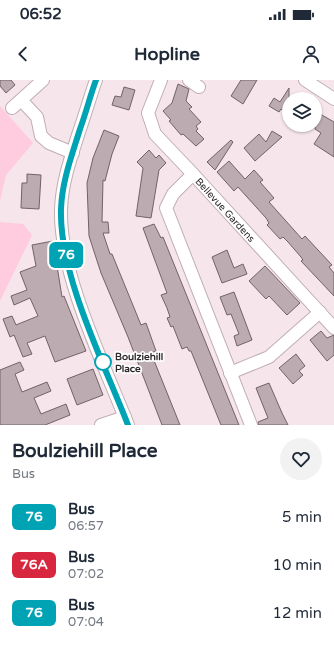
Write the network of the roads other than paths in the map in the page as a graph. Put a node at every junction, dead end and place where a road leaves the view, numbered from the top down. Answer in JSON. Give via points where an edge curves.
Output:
{"nodes":[{"id":1,"x":43,"y":80,"type":"edge"},
{"id":2,"x":161,"y":80,"type":"edge"},
{"id":3,"x":189,"y":80,"type":"edge"},
{"id":4,"x":305,"y":80,"type":"edge"},
{"id":5,"x":95,"y":81,"type":"edge"},
{"id":6,"x":199,"y":87,"type":"dead end"},
{"id":7,"x":334,"y":98,"type":"edge"},
{"id":8,"x":73,"y":153,"type":"junction"},
{"id":9,"x":193,"y":174,"type":"junction"},
{"id":10,"x":320,"y":312,"type":"junction"},
{"id":11,"x":334,"y":328,"type":"edge"},
{"id":12,"x":230,"y":373,"type":"junction"},
{"id":13,"x":127,"y":421,"type":"edge"},
{"id":14,"x":101,"y":425,"type":"edge"},
{"id":15,"x":250,"y":425,"type":"edge"}],
"edges":[{"from":1,"to":8,"type":"street","via":[[17,104],[37,117],[41,136],[49,143]]},
{"from":2,"to":9,"type":"street","name":"Bellevue Gardens","via":[[148,113],[155,134]]},
{"from":3,"to":6,"type":"street"},
{"from":4,"to":7,"type":"street"},
{"from":5,"to":8,"type":"street"},
{"from":8,"to":13,"type":"street","via":[[64,183],[61,209],[65,251],[80,304]]},
{"from":9,"to":10,"type":"street","name":"Bellevue Gardens"},
{"from":9,"to":12,"type":"street","via":[[172,194],[166,208]]},
{"from":10,"to":11,"type":"street","name":"Bellevue Gardens"},
{"from":10,"to":12,"type":"street","via":[[269,358]]},
{"from":12,"to":15,"type":"street"},
{"from":13,"to":14,"type":"street"}]}
